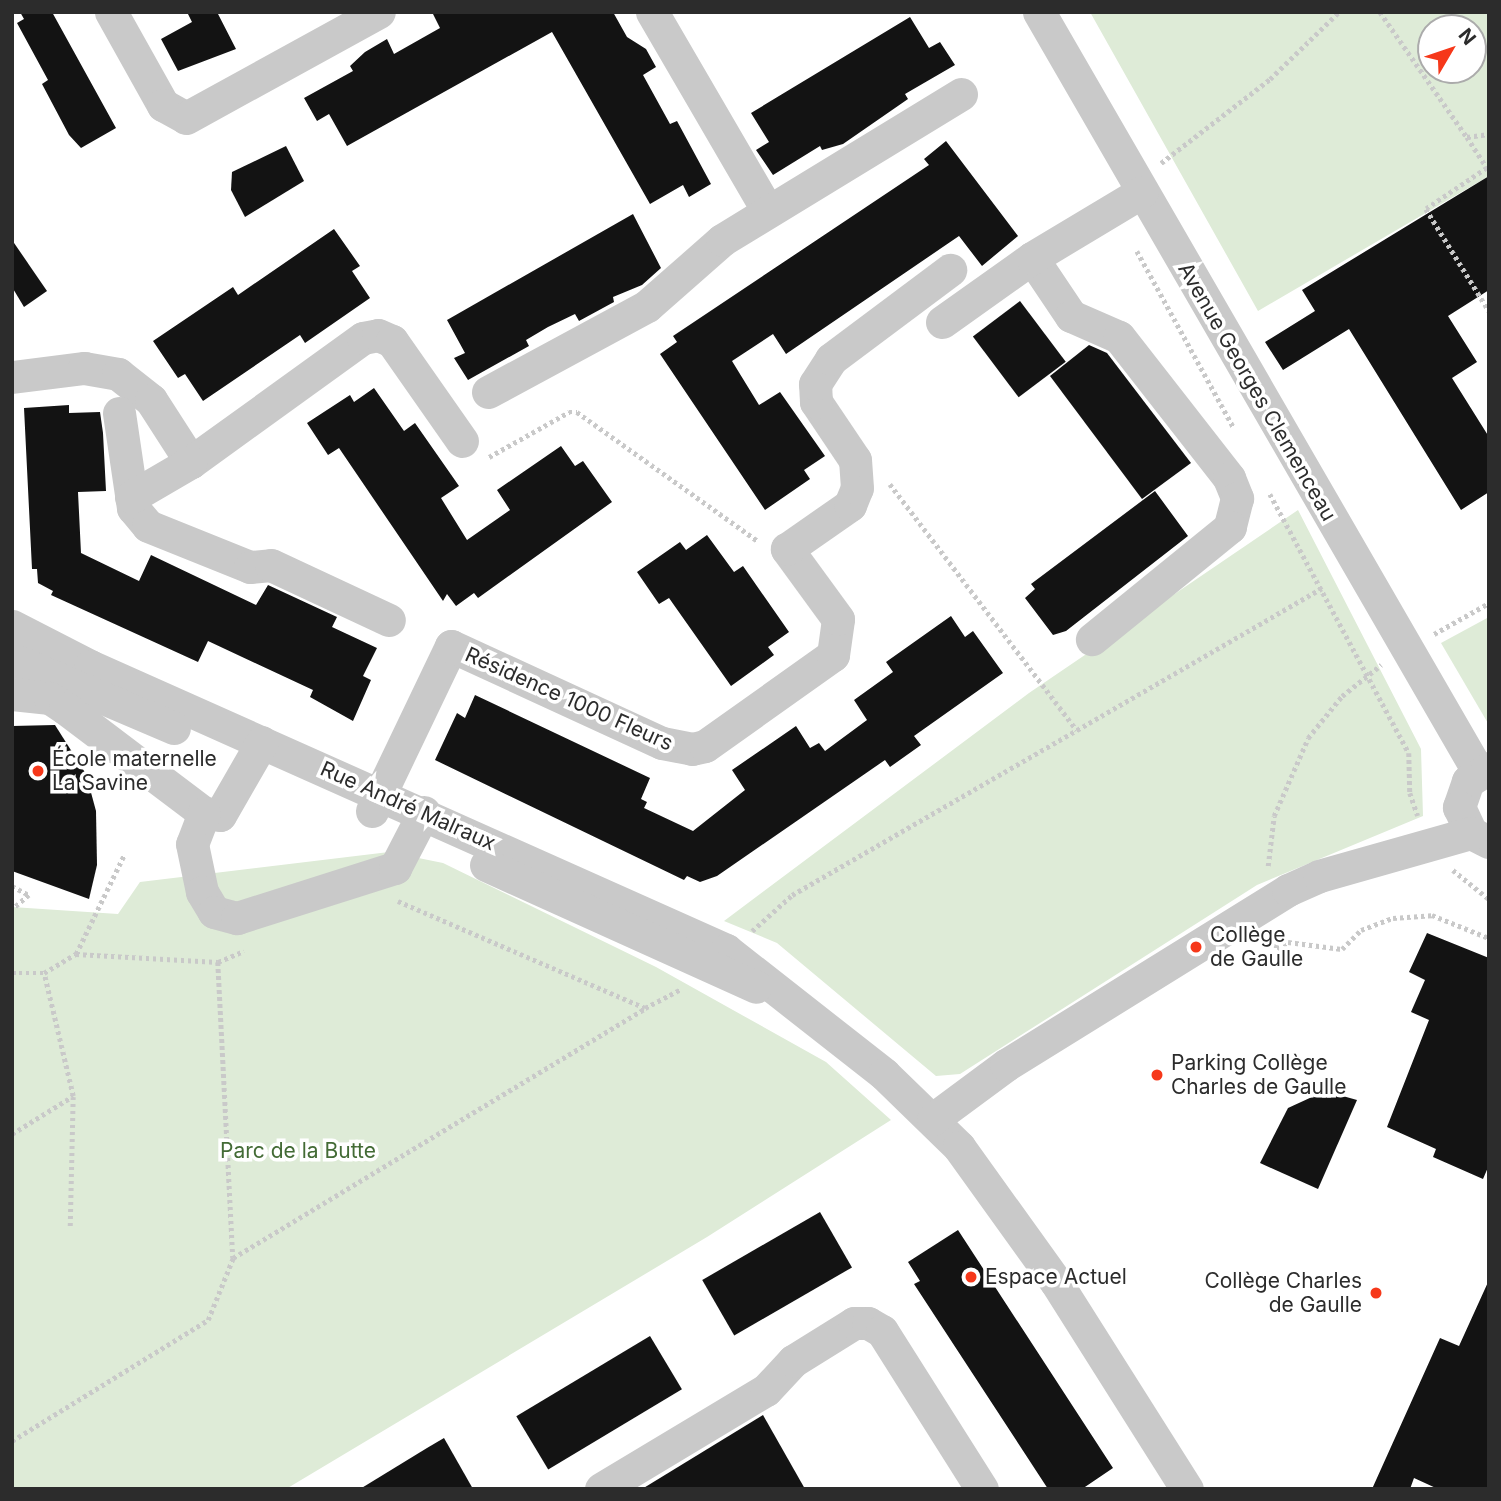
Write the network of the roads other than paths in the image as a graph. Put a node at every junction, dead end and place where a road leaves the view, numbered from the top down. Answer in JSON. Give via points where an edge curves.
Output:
{"nodes":[{"id":1,"x":111,"y":12,"type":"edge"},
{"id":2,"x":379,"y":12,"type":"edge"},
{"id":3,"x":652,"y":12,"type":"edge"},
{"id":4,"x":1038,"y":12,"type":"edge"},
{"id":5,"x":961,"y":94,"type":"dead end"},
{"id":6,"x":1139,"y":187,"type":"junction"},
{"id":7,"x":768,"y":211,"type":"junction"},
{"id":8,"x":1032,"y":258,"type":"junction"},
{"id":9,"x":950,"y":270,"type":"dead end"},
{"id":10,"x":942,"y":322,"type":"dead end"},
{"id":11,"x":12,"y":377,"type":"edge"},
{"id":12,"x":488,"y":392,"type":"dead end"},
{"id":13,"x":119,"y":413,"type":"dead end"},
{"id":14,"x":462,"y":441,"type":"road end"},
{"id":15,"x":191,"y":461,"type":"junction"},
{"id":16,"x":131,"y":497,"type":"junction"},
{"id":17,"x":390,"y":620,"type":"dead end"},
{"id":18,"x":12,"y":626,"type":"edge"},
{"id":19,"x":1092,"y":639,"type":"dead end"},
{"id":20,"x":12,"y":659,"type":"edge"},
{"id":21,"x":12,"y":694,"type":"edge"},
{"id":22,"x":258,"y":752,"type":"junction"},
{"id":23,"x":1484,"y":769,"type":"edge"},
{"id":24,"x":376,"y":803,"type":"junction"},
{"id":25,"x":204,"y":813,"type":"junction"},
{"id":26,"x":419,"y":822,"type":"junction"},
{"id":27,"x":1480,"y":837,"type":"edge"},
{"id":28,"x":794,"y":1003,"type":"junction"},
{"id":29,"x":933,"y":1119,"type":"junction"},
{"id":30,"x":1172,"y":1484,"type":"edge"},
{"id":31,"x":601,"y":1489,"type":"edge"},
{"id":32,"x":982,"y":1489,"type":"edge"}],
"edges":[{"from":1,"to":2,"type":"street","via":[[163,105],[186,118]]},
{"from":3,"to":7,"type":"street"},
{"from":4,"to":6,"type":"street","name":"Avenue Georges Clemenceau"},
{"from":5,"to":7,"type":"street"},
{"from":6,"to":8,"type":"street"},
{"from":6,"to":23,"type":"street","name":"Avenue Georges Clemenceau","via":[[1405,649]]},
{"from":7,"to":12,"type":"street","via":[[722,240],[647,306]]},
{"from":8,"to":10,"type":"street"},
{"from":8,"to":19,"type":"street","via":[[1071,316],[1119,337],[1229,478],[1237,498],[1230,527]]},
{"from":9,"to":24,"type":"street","name":"Résidence 1000 Fleurs","via":[[820,369],[816,402],[855,460],[857,488],[850,505],[788,549],[838,619],[839,643],[821,665],[705,746],[662,743],[451,646]]},
{"from":11,"to":15,"type":"street","via":[[84,368],[118,374],[151,400]]},
{"from":13,"to":16,"type":"street"},
{"from":14,"to":15,"type":"street","via":[[392,341],[378,335],[363,338]]},
{"from":15,"to":16,"type":"street"},
{"from":16,"to":17,"type":"street","via":[[138,515],[160,534],[250,567],[271,565]]},
{"from":18,"to":22,"type":"street","name":"Rue André Malraux"},
{"from":20,"to":22,"type":"street","name":"Rue André Malraux"},
{"from":21,"to":25,"type":"street","via":[[50,698]]},
{"from":22,"to":24,"type":"street","name":"Rue André Malraux"},
{"from":22,"to":25,"type":"street","via":[[220,815]]},
{"from":23,"to":27,"type":"street","via":[[1461,793],[1459,807]]},
{"from":24,"to":26,"type":"street","name":"Rue André Malraux"},
{"from":25,"to":26,"type":"street","via":[[192,845],[202,892],[214,912],[237,918],[395,868]]},
{"from":26,"to":28,"type":"street","name":"Rue André Malraux","via":[[716,971]]},
{"from":26,"to":28,"type":"street","name":"Rue André Malraux","via":[[726,950]]},
{"from":27,"to":29,"type":"street","via":[[1432,845],[1319,876],[1269,902],[1006,1065]]},
{"from":28,"to":29,"type":"street","name":"Rue André Malraux"},
{"from":29,"to":30,"type":"street","name":"Rue André Malraux","via":[[1045,1266]]},
{"from":31,"to":32,"type":"street","via":[[766,1390],[813,1348],[855,1323],[868,1323],[882,1331]]}]}
